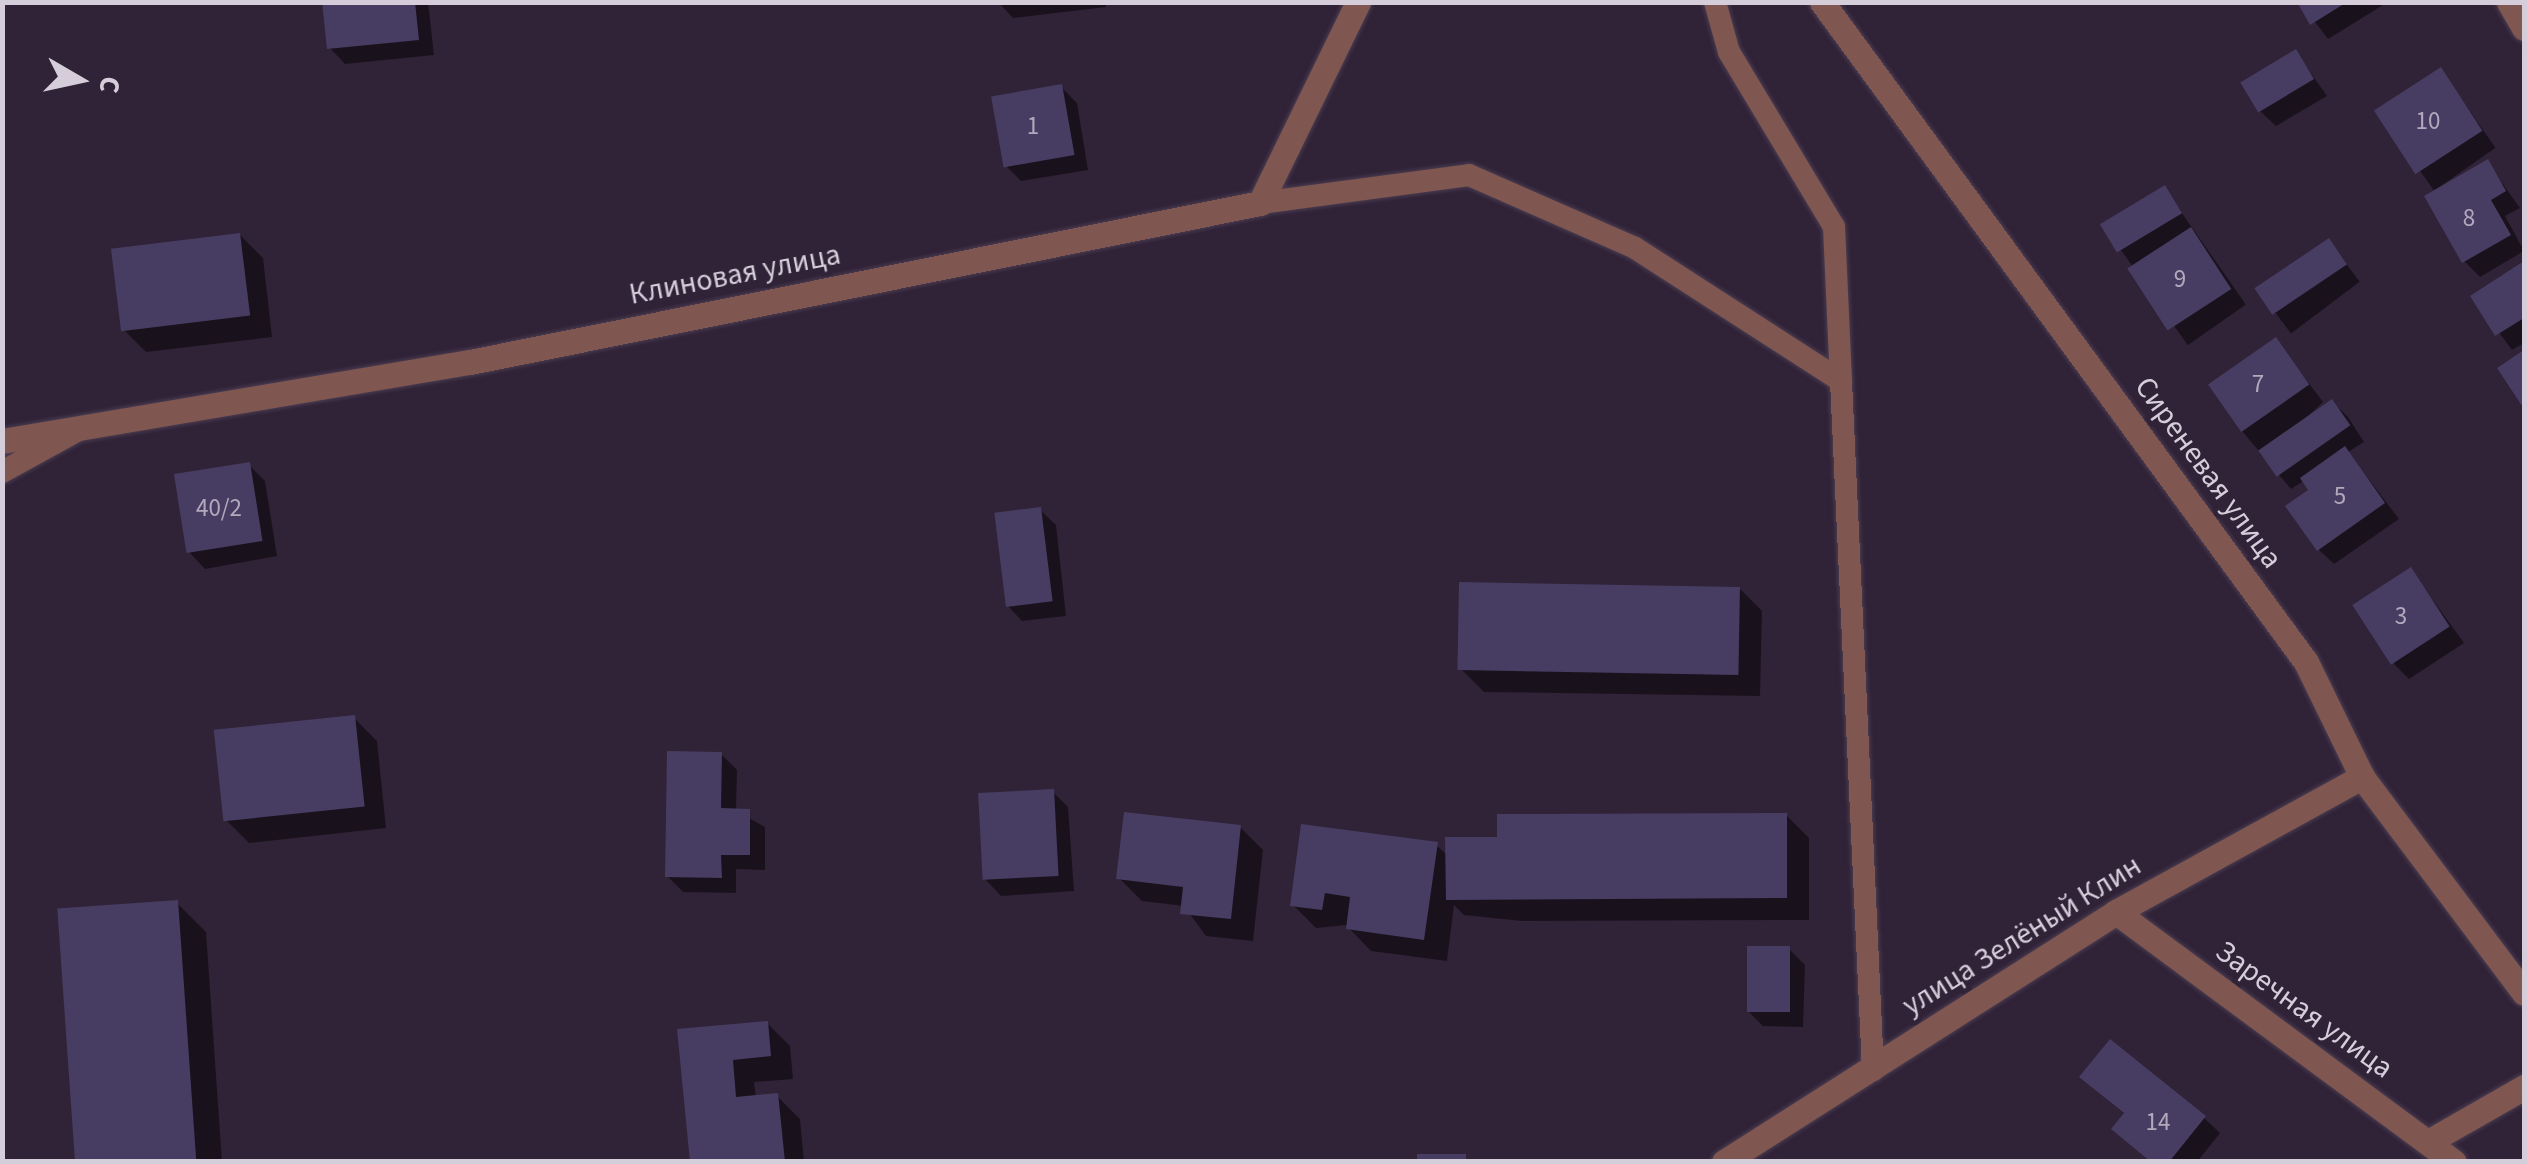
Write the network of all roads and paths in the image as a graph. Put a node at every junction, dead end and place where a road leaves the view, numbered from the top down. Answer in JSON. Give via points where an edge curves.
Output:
{"nodes":[{"id":1,"x":1358,"y":2,"type":"edge"},
{"id":2,"x":1715,"y":2,"type":"edge"},
{"id":3,"x":1822,"y":2,"type":"edge"},
{"id":4,"x":2509,"y":2,"type":"edge"},
{"id":5,"x":2524,"y":28,"type":"edge"},
{"id":6,"x":1260,"y":203,"type":"junction"},
{"id":7,"x":1841,"y":381,"type":"junction"},
{"id":8,"x":78,"y":431,"type":"junction"},
{"id":9,"x":2,"y":441,"type":"edge"},
{"id":10,"x":2,"y":472,"type":"edge"},
{"id":11,"x":2362,"y":776,"type":"junction"},
{"id":12,"x":2116,"y":912,"type":"junction"},
{"id":13,"x":2524,"y":993,"type":"edge"},
{"id":14,"x":1873,"y":1070,"type":"junction"},
{"id":15,"x":2524,"y":1086,"type":"edge"},
{"id":16,"x":2428,"y":1142,"type":"junction"},
{"id":17,"x":1724,"y":1162,"type":"edge"},
{"id":18,"x":2454,"y":1162,"type":"edge"}],
"edges":[{"from":1,"to":6,"type":"street"},
{"from":2,"to":7,"type":"lane","via":[[1729,52],[1834,226]]},
{"from":3,"to":11,"type":"street","name":"Сиреневая улица","via":[[2306,662]]},
{"from":4,"to":5,"type":"street"},
{"from":6,"to":7,"type":"lane","via":[[1470,176],[1635,248]]},
{"from":6,"to":8,"type":"street","name":"Клиновая улица"},
{"from":7,"to":14,"type":"lane"},
{"from":8,"to":9,"type":"street","name":"Клиновая улица"},
{"from":8,"to":10,"type":"lane"},
{"from":11,"to":12,"type":"street","name":"улица Зелёный Клин"},
{"from":11,"to":13,"type":"street","name":"Сиреневая улица"},
{"from":12,"to":14,"type":"street","name":"улица Зелёный Клин"},
{"from":12,"to":16,"type":"street","name":"Заречная улица"},
{"from":14,"to":17,"type":"street","name":"улица Зелёный Клин"},
{"from":15,"to":16,"type":"street"},
{"from":16,"to":18,"type":"street","name":"Заречная улица"}]}
